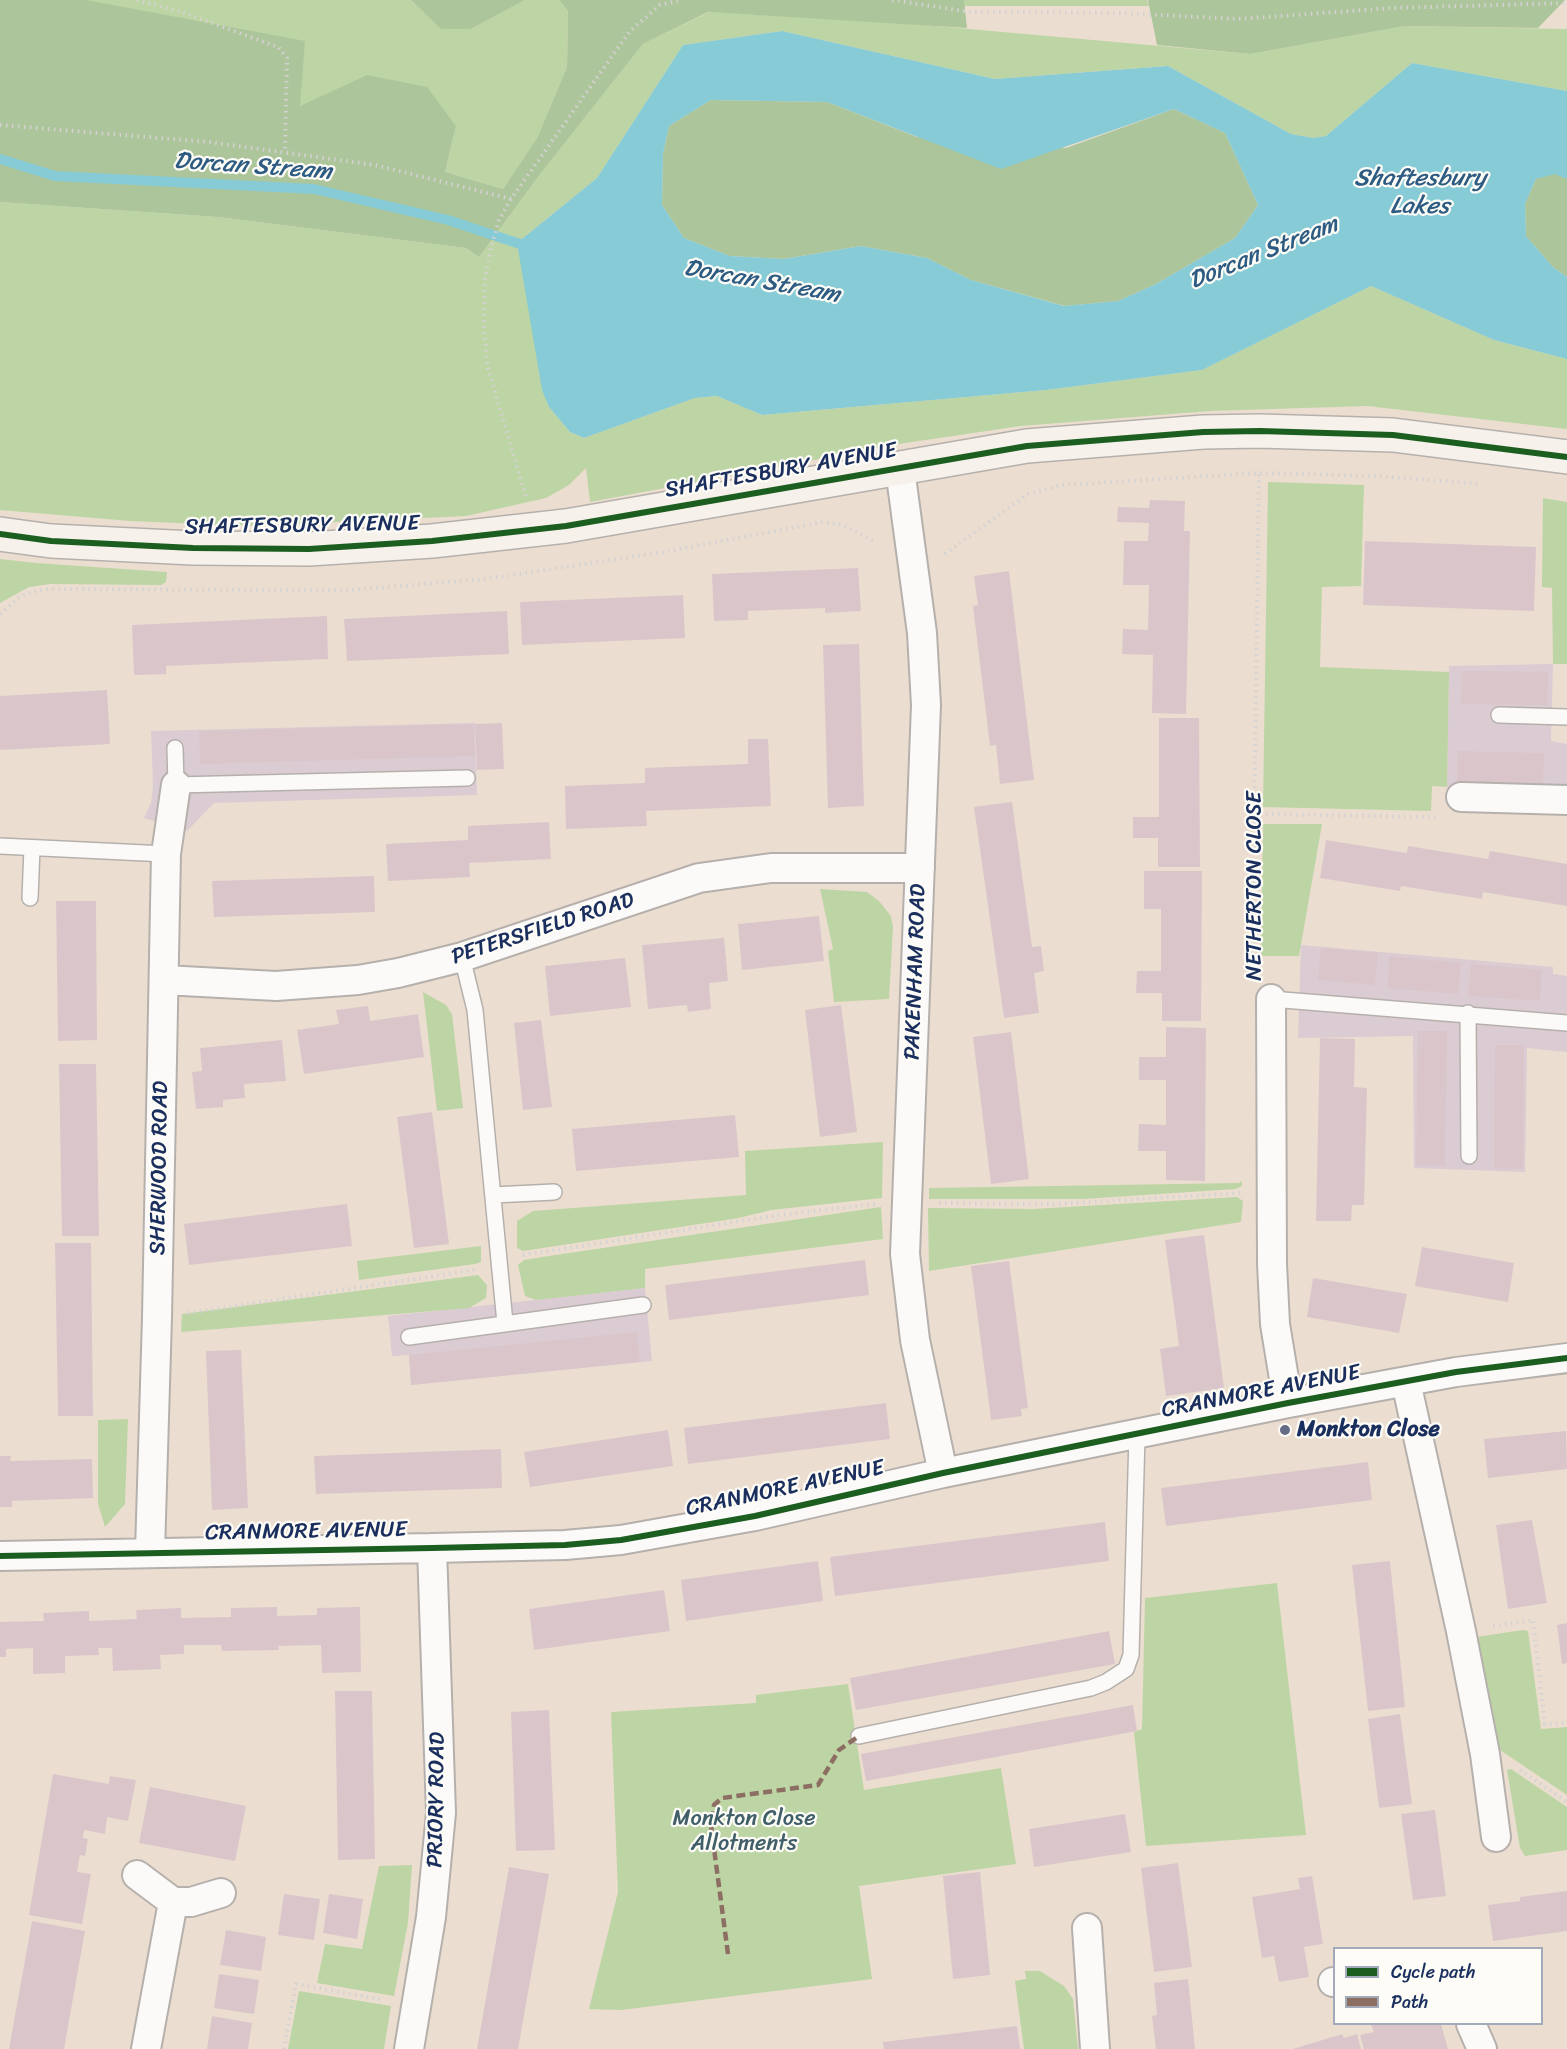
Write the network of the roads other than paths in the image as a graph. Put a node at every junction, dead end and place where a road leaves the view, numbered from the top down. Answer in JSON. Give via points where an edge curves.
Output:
{"nodes":[{"id":1,"x":1567,"y":457,"type":"edge"},
{"id":2,"x":900,"y":469,"type":"junction"},
{"id":3,"x":0,"y":534,"type":"edge"},
{"id":4,"x":1499,"y":715,"type":"dead end"},
{"id":5,"x":1567,"y":717,"type":"edge"},
{"id":6,"x":175,"y":748,"type":"dead end"},
{"id":7,"x":467,"y":778,"type":"dead end"},
{"id":8,"x":176,"y":785,"type":"junction"},
{"id":9,"x":1461,"y":796,"type":"road end"},
{"id":10,"x":1567,"y":800,"type":"edge"},
{"id":11,"x":0,"y":846,"type":"edge"},
{"id":12,"x":32,"y":848,"type":"junction"},
{"id":13,"x":166,"y":854,"type":"junction"},
{"id":14,"x":920,"y":868,"type":"junction"},
{"id":15,"x":30,"y":898,"type":"dead end"},
{"id":16,"x":462,"y":957,"type":"junction"},
{"id":17,"x":164,"y":980,"type":"junction"},
{"id":18,"x":1271,"y":999,"type":"joint"},
{"id":19,"x":1467,"y":1013,"type":"junction"},
{"id":20,"x":1567,"y":1023,"type":"edge"},
{"id":21,"x":1469,"y":1156,"type":"dead end"},
{"id":22,"x":554,"y":1192,"type":"dead end"},
{"id":23,"x":493,"y":1195,"type":"junction"},
{"id":24,"x":643,"y":1305,"type":"dead end"},
{"id":25,"x":505,"y":1323,"type":"junction"},
{"id":26,"x":408,"y":1337,"type":"dead end"},
{"id":27,"x":1567,"y":1358,"type":"edge"},
{"id":28,"x":1406,"y":1382,"type":"junction"},
{"id":29,"x":1288,"y":1403,"type":"junction"},
{"id":30,"x":1137,"y":1435,"type":"junction"},
{"id":31,"x":943,"y":1473,"type":"junction"},
{"id":32,"x":432,"y":1548,"type":"junction"},
{"id":33,"x":150,"y":1552,"type":"junction"},
{"id":34,"x":0,"y":1556,"type":"edge"},
{"id":35,"x":859,"y":1736,"type":"dead end"},
{"id":36,"x":1496,"y":1837,"type":"dead end"},
{"id":37,"x":137,"y":1875,"type":"dead end"},
{"id":38,"x":221,"y":1893,"type":"dead end"},
{"id":39,"x":173,"y":1902,"type":"junction"},
{"id":40,"x":1088,"y":1928,"type":"dead end"},
{"id":41,"x":1472,"y":2025,"type":"edge"},
{"id":42,"x":146,"y":2049,"type":"edge"},
{"id":43,"x":409,"y":2049,"type":"edge"},
{"id":44,"x":1095,"y":2049,"type":"edge"},
{"id":45,"x":1482,"y":2049,"type":"edge"}],
"edges":[{"from":1,"to":2,"type":"street","name":"SHAFTESBURY AVENUE","via":[[1393,435],[1260,430],[1027,446]]},
{"from":2,"to":3,"type":"street","name":"SHAFTESBURY AVENUE","via":[[534,530],[360,547],[273,549],[107,544]]},
{"from":2,"to":14,"type":"street","name":"PAKENHAM ROAD","via":[[922,633],[926,705]]},
{"from":4,"to":5,"type":"lane"},
{"from":6,"to":8,"type":"lane"},
{"from":7,"to":8,"type":"lane"},
{"from":8,"to":13,"type":"street","name":"SHERWOOD ROAD"},
{"from":9,"to":10,"type":"street"},
{"from":11,"to":12,"type":"lane"},
{"from":12,"to":13,"type":"lane"},
{"from":12,"to":15,"type":"lane"},
{"from":13,"to":17,"type":"street","name":"SHERWOOD ROAD"},
{"from":14,"to":16,"type":"street","name":"PETERSFIELD ROAD","via":[[771,868],[699,878]]},
{"from":14,"to":31,"type":"street","name":"PAKENHAM ROAD","via":[[906,1203],[907,1293]]},
{"from":16,"to":17,"type":"street","name":"PETERSFIELD ROAD","via":[[398,973],[320,985]]},
{"from":16,"to":23,"type":"lane","via":[[476,1010]]},
{"from":17,"to":33,"type":"street","name":"SHERWOOD ROAD"},
{"from":18,"to":19,"type":"lane"},
{"from":18,"to":29,"type":"street","name":"NETHERTON CLOSE","via":[[1270,1192],[1275,1324]]},
{"from":19,"to":20,"type":"lane"},
{"from":19,"to":21,"type":"lane"},
{"from":22,"to":23,"type":"lane"},
{"from":23,"to":25,"type":"lane"},
{"from":24,"to":25,"type":"lane"},
{"from":25,"to":26,"type":"lane"},
{"from":27,"to":28,"type":"street","name":"CRANMORE AVENUE"},
{"from":28,"to":29,"type":"street","name":"CRANMORE AVENUE"},
{"from":28,"to":36,"type":"street","via":[[1461,1631],[1485,1754]]},
{"from":29,"to":30,"type":"street","name":"CRANMORE AVENUE"},
{"from":30,"to":31,"type":"street","name":"CRANMORE AVENUE"},
{"from":30,"to":35,"type":"lane","via":[[1131,1655],[1126,1669],[1091,1688]]},
{"from":31,"to":32,"type":"street","name":"CRANMORE AVENUE","via":[[755,1516],[621,1540]]},
{"from":32,"to":33,"type":"street","name":"CRANMORE AVENUE"},
{"from":32,"to":43,"type":"street","name":"PRIORY ROAD","via":[[441,1813],[438,1858]]},
{"from":33,"to":34,"type":"street","name":"CRANMORE AVENUE"},
{"from":37,"to":39,"type":"street"},
{"from":38,"to":39,"type":"street","via":[[191,1902]]},
{"from":39,"to":42,"type":"street"},
{"from":40,"to":44,"type":"street"},
{"from":41,"to":45,"type":"street"}]}
